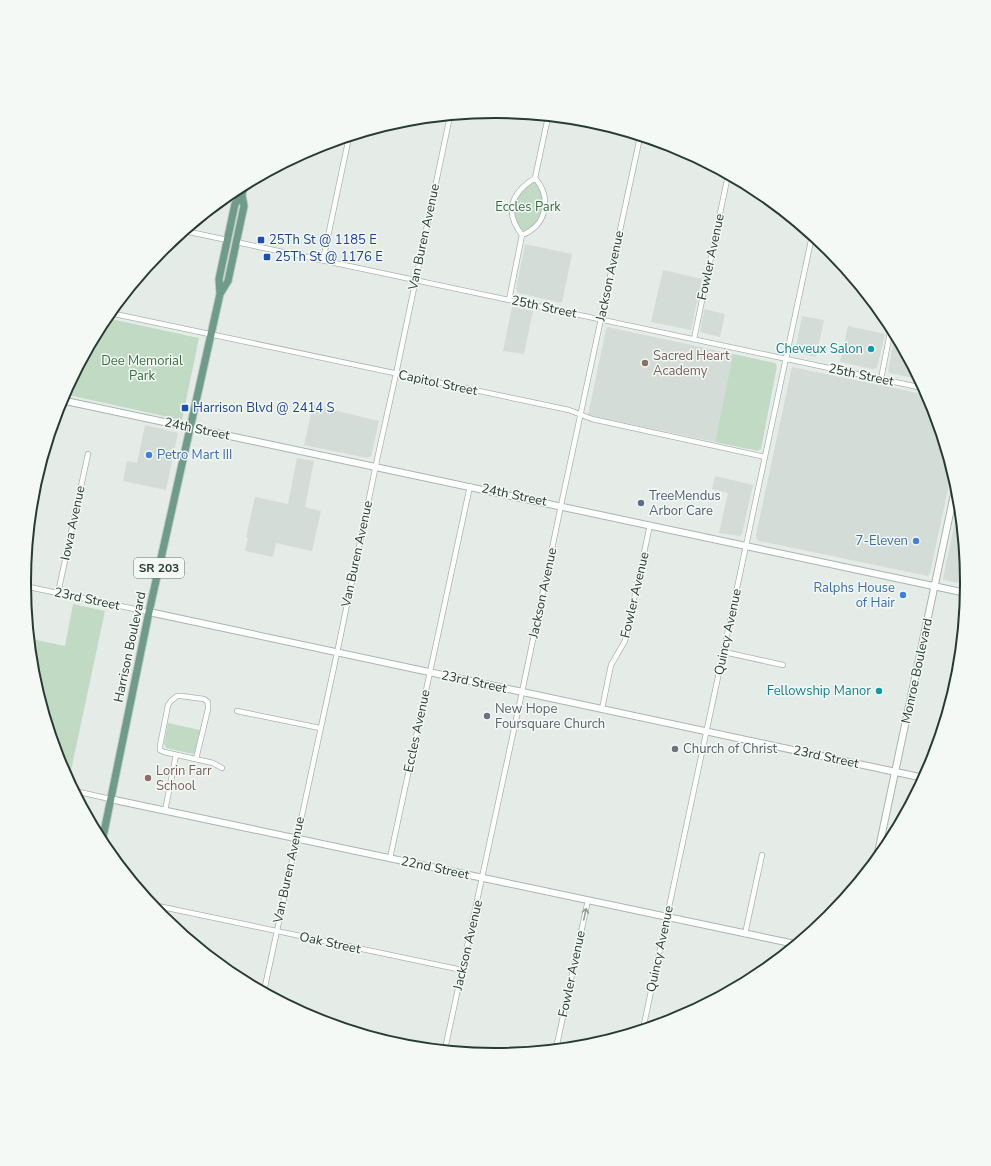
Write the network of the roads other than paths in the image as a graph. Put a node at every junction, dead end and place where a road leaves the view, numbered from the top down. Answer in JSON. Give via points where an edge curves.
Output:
{"nodes":[{"id":1,"x":449,"y":121,"type":"edge"},
{"id":2,"x":547,"y":121,"type":"edge"},
{"id":3,"x":639,"y":141,"type":"edge"},
{"id":4,"x":348,"y":142,"type":"edge"},
{"id":5,"x":535,"y":178,"type":"junction"},
{"id":6,"x":727,"y":180,"type":"edge"},
{"id":7,"x":242,"y":195,"type":"joint"},
{"id":8,"x":191,"y":232,"type":"edge"},
{"id":9,"x":522,"y":235,"type":"junction"},
{"id":10,"x":227,"y":240,"type":"junction"},
{"id":11,"x":236,"y":242,"type":"junction"},
{"id":12,"x":811,"y":242,"type":"edge"},
{"id":13,"x":323,"y":260,"type":"junction"},
{"id":14,"x":415,"y":280,"type":"junction"},
{"id":15,"x":220,"y":294,"type":"junction"},
{"id":16,"x":509,"y":300,"type":"junction"},
{"id":17,"x":117,"y":314,"type":"edge"},
{"id":18,"x":600,"y":319,"type":"junction"},
{"id":19,"x":212,"y":334,"type":"junction"},
{"id":20,"x":889,"y":337,"type":"edge"},
{"id":21,"x":694,"y":339,"type":"junction"},
{"id":22,"x":786,"y":359,"type":"junction"},
{"id":23,"x":396,"y":374,"type":"junction"},
{"id":24,"x":881,"y":379,"type":"junction"},
{"id":25,"x":916,"y":387,"type":"edge"},
{"id":26,"x":68,"y":401,"type":"edge"},
{"id":27,"x":580,"y":415,"type":"junction"},
{"id":28,"x":191,"y":427,"type":"junction"},
{"id":29,"x":88,"y":454,"type":"dead end"},
{"id":30,"x":765,"y":457,"type":"junction"},
{"id":31,"x":375,"y":466,"type":"junction"},
{"id":32,"x":470,"y":486,"type":"junction"},
{"id":33,"x":953,"y":501,"type":"edge"},
{"id":34,"x":561,"y":505,"type":"junction"},
{"id":35,"x":650,"y":525,"type":"junction"},
{"id":36,"x":746,"y":545,"type":"junction"},
{"id":37,"x":935,"y":586,"type":"junction"},
{"id":38,"x":31,"y":587,"type":"edge"},
{"id":39,"x":960,"y":592,"type":"edge"},
{"id":40,"x":58,"y":593,"type":"junction"},
{"id":41,"x":149,"y":612,"type":"junction"},
{"id":42,"x":724,"y":652,"type":"junction"},
{"id":43,"x":337,"y":653,"type":"junction"},
{"id":44,"x":783,"y":665,"type":"dead end"},
{"id":45,"x":430,"y":672,"type":"junction"},
{"id":46,"x":522,"y":692,"type":"junction"},
{"id":47,"x":602,"y":709,"type":"junction"},
{"id":48,"x":237,"y":711,"type":"dead end"},
{"id":49,"x":320,"y":728,"type":"junction"},
{"id":50,"x":706,"y":731,"type":"junction"},
{"id":51,"x":176,"y":755,"type":"junction"},
{"id":52,"x":196,"y":759,"type":"junction"},
{"id":53,"x":222,"y":768,"type":"dead end"},
{"id":54,"x":896,"y":772,"type":"junction"},
{"id":55,"x":917,"y":777,"type":"edge"},
{"id":56,"x":81,"y":792,"type":"edge"},
{"id":57,"x":110,"y":799,"type":"junction"},
{"id":58,"x":165,"y":811,"type":"junction"},
{"id":59,"x":104,"y":832,"type":"edge"},
{"id":60,"x":296,"y":838,"type":"junction"},
{"id":61,"x":880,"y":844,"type":"edge"},
{"id":62,"x":762,"y":854,"type":"dead end"},
{"id":63,"x":390,"y":858,"type":"junction"},
{"id":64,"x":482,"y":878,"type":"junction"},
{"id":65,"x":588,"y":900,"type":"junction"},
{"id":66,"x":164,"y":908,"type":"edge"},
{"id":67,"x":667,"y":917,"type":"junction"},
{"id":68,"x":276,"y":932,"type":"junction"},
{"id":69,"x":745,"y":934,"type":"junction"},
{"id":70,"x":789,"y":943,"type":"edge"},
{"id":71,"x":462,"y":970,"type":"junction"},
{"id":72,"x":265,"y":986,"type":"edge"},
{"id":73,"x":644,"y":1023,"type":"edge"},
{"id":74,"x":557,"y":1044,"type":"edge"},
{"id":75,"x":446,"y":1045,"type":"edge"}],
"edges":[{"from":1,"to":14,"type":"street","name":"Van Buren Avenue"},
{"from":2,"to":5,"type":"street"},
{"from":3,"to":18,"type":"street","name":"Jackson Avenue"},
{"from":4,"to":13,"type":"street"},
{"from":5,"to":9,"type":"street","via":[[520,190],[513,200],[512,218]]},
{"from":5,"to":9,"type":"street","via":[[543,192],[545,207],[537,225]]},
{"from":6,"to":21,"type":"street","name":"Fowler Avenue"},
{"from":7,"to":10,"type":"main road","via":[[235,204]]},
{"from":7,"to":11,"type":"main road","name":"Harrison Boulevard","via":[[234,235]]},
{"from":8,"to":10,"type":"street"},
{"from":9,"to":16,"type":"street"},
{"from":10,"to":15,"type":"main road","via":[[230,247]]},
{"from":11,"to":13,"type":"street","name":"25th Street"},
{"from":11,"to":15,"type":"main road","name":"Harrison Boulevard","number":"SR 203","via":[[228,281]]},
{"from":12,"to":22,"type":"street","name":"Quincy Avenue"},
{"from":13,"to":14,"type":"street","name":"25th Street"},
{"from":14,"to":16,"type":"street","name":"25th Street"},
{"from":14,"to":23,"type":"street","name":"Van Buren Avenue"},
{"from":15,"to":19,"type":"main road","name":"Harrison Boulevard","number":"SR 203"},
{"from":16,"to":18,"type":"street","name":"25th Street"},
{"from":17,"to":19,"type":"street","name":"Capitol Street"},
{"from":18,"to":21,"type":"street","name":"25th Street"},
{"from":18,"to":27,"type":"street","name":"Jackson Avenue"},
{"from":19,"to":23,"type":"street","name":"Capitol Street"},
{"from":19,"to":28,"type":"main road","name":"Harrison Boulevard","number":"SR 203"},
{"from":20,"to":24,"type":"street"},
{"from":21,"to":22,"type":"street","name":"25th Street"},
{"from":22,"to":24,"type":"street","name":"25th Street"},
{"from":22,"to":30,"type":"street","name":"Quincy Avenue"},
{"from":23,"to":27,"type":"street","name":"Capitol Street","via":[[570,410]]},
{"from":23,"to":31,"type":"street","name":"Van Buren Avenue"},
{"from":24,"to":25,"type":"street","name":"25th Street"},
{"from":26,"to":28,"type":"street","name":"24th Street"},
{"from":27,"to":30,"type":"street","name":"Capitol Street"},
{"from":27,"to":34,"type":"street","name":"Jackson Avenue"},
{"from":28,"to":31,"type":"street","name":"24th Street"},
{"from":28,"to":41,"type":"main road","name":"Harrison Boulevard","number":"SR 203"},
{"from":29,"to":40,"type":"street","name":"Iowa Avenue"},
{"from":30,"to":36,"type":"street","name":"Quincy Avenue"},
{"from":31,"to":32,"type":"street","name":"24th Street"},
{"from":31,"to":43,"type":"street","name":"Van Buren Avenue"},
{"from":32,"to":34,"type":"street","name":"24th Street"},
{"from":32,"to":45,"type":"street","name":"Eccles Avenue"},
{"from":33,"to":37,"type":"street","name":"Monroe Boulevard"},
{"from":34,"to":35,"type":"street","name":"24th Street"},
{"from":34,"to":46,"type":"street","name":"Jackson Avenue"},
{"from":35,"to":36,"type":"street","name":"24th Street"},
{"from":35,"to":47,"type":"street","name":"Fowler Avenue","via":[[625,642],[611,665]]},
{"from":36,"to":37,"type":"street","name":"24th Street"},
{"from":36,"to":42,"type":"street","name":"Quincy Avenue"},
{"from":37,"to":39,"type":"street","name":"24th Street"},
{"from":37,"to":54,"type":"street","name":"Monroe Boulevard"},
{"from":38,"to":40,"type":"street","name":"23rd Street"},
{"from":40,"to":41,"type":"street","name":"23rd Street"},
{"from":41,"to":43,"type":"street","name":"23rd Street"},
{"from":41,"to":57,"type":"main road","name":"Harrison Boulevard","number":"SR 203"},
{"from":42,"to":44,"type":"street"},
{"from":42,"to":50,"type":"street","name":"Quincy Avenue"},
{"from":43,"to":45,"type":"street","name":"23rd Street"},
{"from":43,"to":49,"type":"street","name":"Van Buren Avenue"},
{"from":45,"to":46,"type":"street","name":"23rd Street"},
{"from":45,"to":63,"type":"street","name":"Eccles Avenue"},
{"from":46,"to":47,"type":"street","name":"23rd Street"},
{"from":46,"to":64,"type":"street","name":"Jackson Avenue"},
{"from":47,"to":50,"type":"street","name":"23rd Street"},
{"from":48,"to":49,"type":"street"},
{"from":49,"to":60,"type":"street","name":"Van Buren Avenue"},
{"from":50,"to":54,"type":"street","name":"23rd Street"},
{"from":50,"to":67,"type":"street","name":"Quincy Avenue"},
{"from":51,"to":52,"type":"street"},
{"from":51,"to":52,"type":"street","via":[[164,752],[160,748],[168,704],[177,696],[204,699],[208,702],[208,708]]},
{"from":51,"to":58,"type":"street"},
{"from":52,"to":53,"type":"street"},
{"from":54,"to":55,"type":"street","name":"23rd Street"},
{"from":54,"to":61,"type":"street","name":"Monroe Boulevard"},
{"from":56,"to":57,"type":"street","name":"22nd Street"},
{"from":57,"to":58,"type":"street","name":"22nd Street"},
{"from":57,"to":59,"type":"main road","name":"Harrison Boulevard","number":"SR 203"},
{"from":58,"to":60,"type":"street","name":"22nd Street"},
{"from":60,"to":63,"type":"street","name":"22nd Street"},
{"from":60,"to":68,"type":"street","name":"Van Buren Avenue"},
{"from":62,"to":69,"type":"street"},
{"from":63,"to":64,"type":"street","name":"22nd Street"},
{"from":64,"to":65,"type":"street","name":"22nd Street"},
{"from":64,"to":71,"type":"street","name":"Jackson Avenue"},
{"from":65,"to":67,"type":"street","name":"22nd Street"},
{"from":74,"to":65,"type":"street","name":"Fowler Avenue","one_way":true},
{"from":66,"to":68,"type":"street","name":"Oak Street"},
{"from":67,"to":69,"type":"street","name":"22nd Street"},
{"from":67,"to":73,"type":"street","name":"Quincy Avenue"},
{"from":68,"to":71,"type":"street","name":"Oak Street"},
{"from":68,"to":72,"type":"street","name":"Van Buren Avenue"},
{"from":69,"to":70,"type":"street","name":"22nd Street"},
{"from":71,"to":75,"type":"street","name":"Jackson Avenue"}]}
